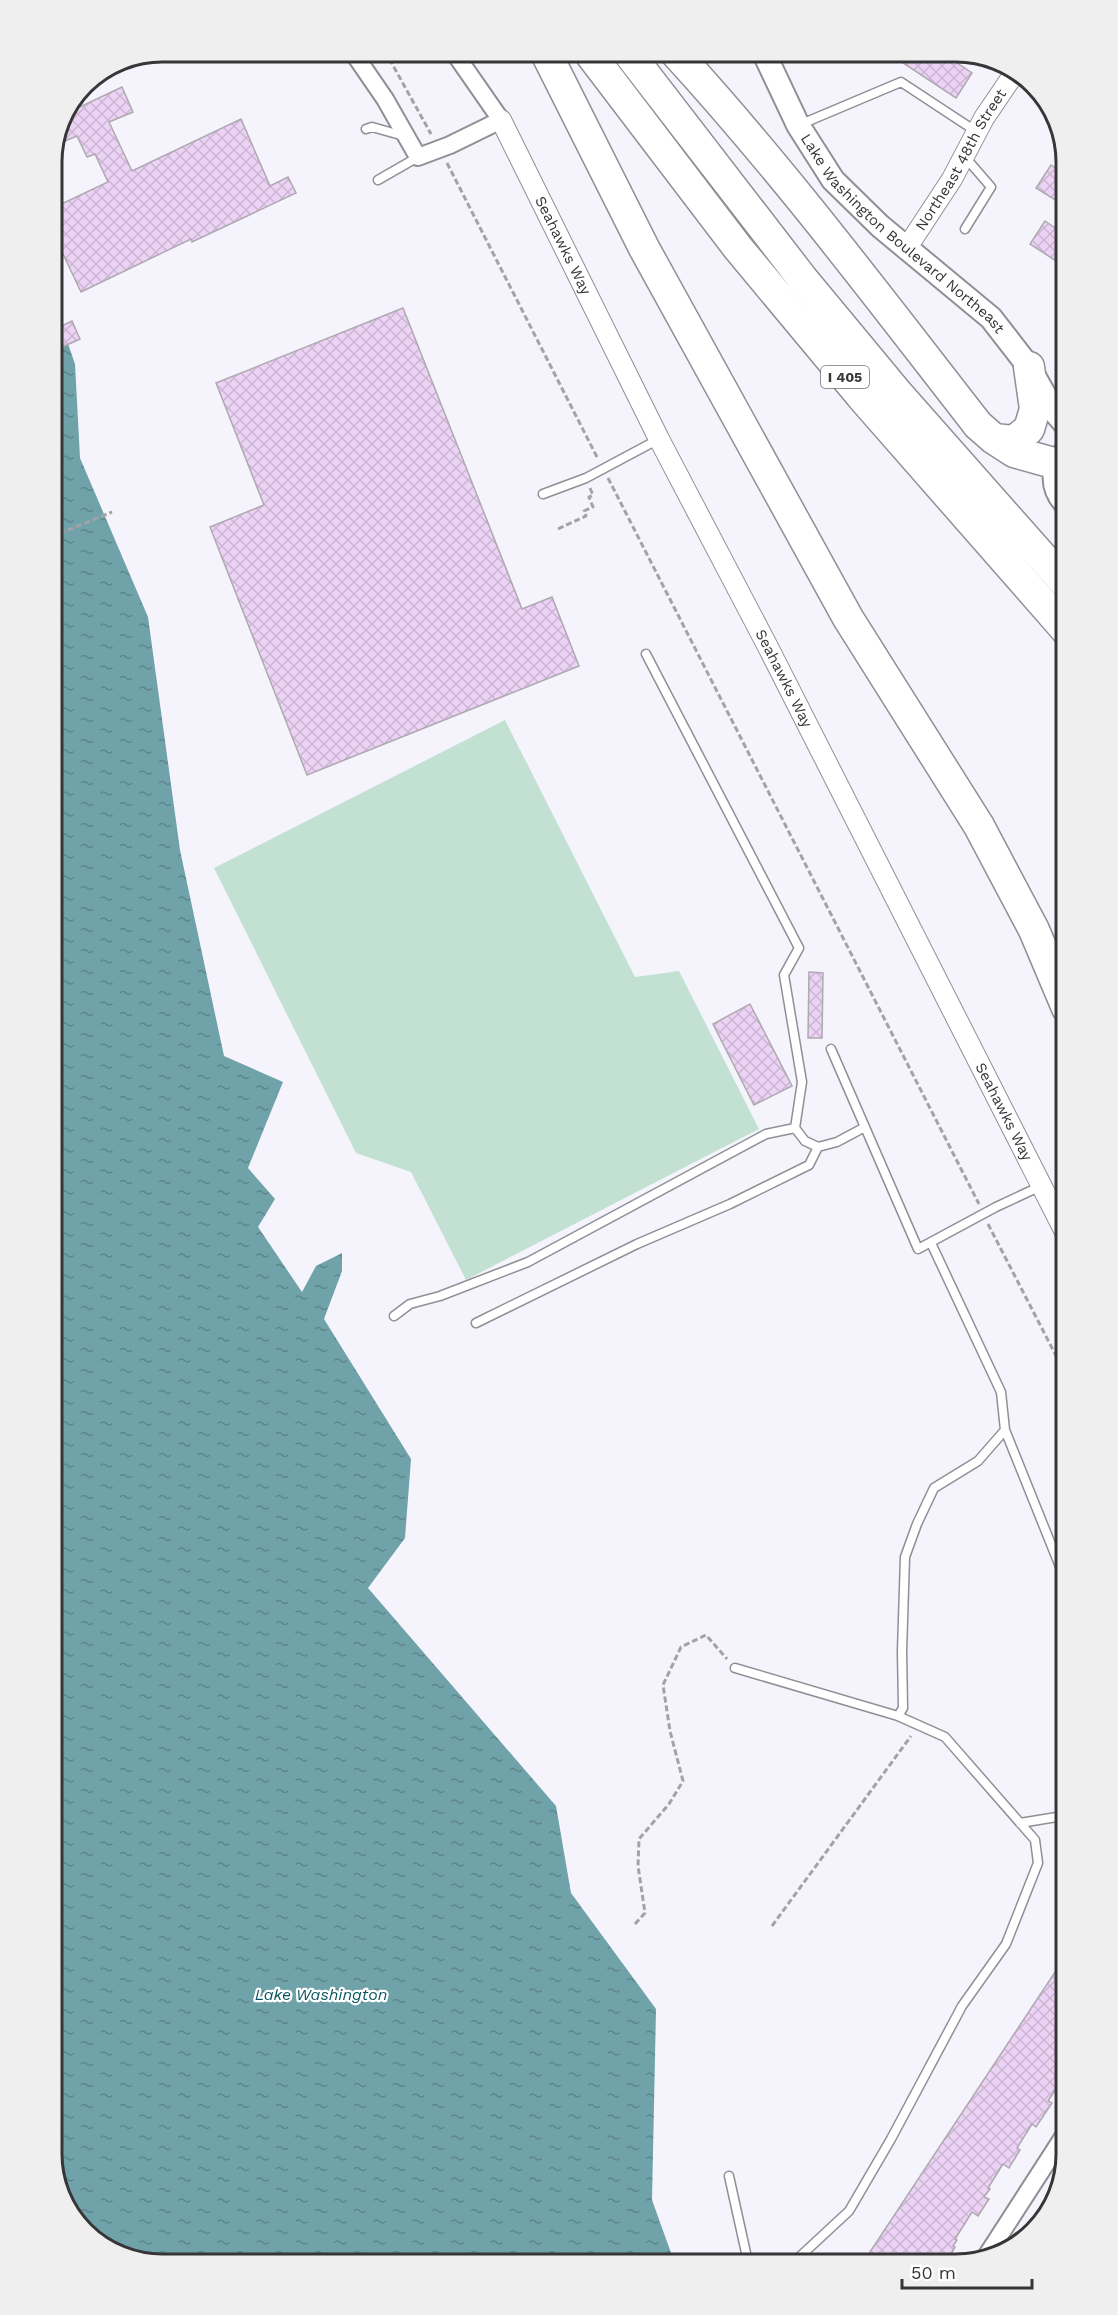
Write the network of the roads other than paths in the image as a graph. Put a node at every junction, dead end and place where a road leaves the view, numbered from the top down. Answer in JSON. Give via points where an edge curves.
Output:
{"nodes":[{"id":1,"x":360,"y":62,"type":"edge"},
{"id":2,"x":461,"y":62,"type":"edge"},
{"id":3,"x":551,"y":62,"type":"edge"},
{"id":4,"x":596,"y":62,"type":"edge"},
{"id":5,"x":635,"y":62,"type":"edge"},
{"id":6,"x":684,"y":62,"type":"edge"},
{"id":7,"x":768,"y":62,"type":"edge"},
{"id":8,"x":1011,"y":78,"type":"edge"},
{"id":9,"x":501,"y":120,"type":"junction"},
{"id":10,"x":798,"y":125,"type":"junction"},
{"id":11,"x":366,"y":129,"type":"dead end"},
{"id":12,"x":976,"y":132,"type":"junction"},
{"id":13,"x":407,"y":137,"type":"junction"},
{"id":14,"x":418,"y":157,"type":"junction"},
{"id":15,"x":965,"y":157,"type":"junction"},
{"id":16,"x":378,"y":180,"type":"dead end"},
{"id":17,"x":965,"y":229,"type":"dead end"},
{"id":18,"x":906,"y":249,"type":"junction"},
{"id":19,"x":1029,"y":367,"type":"junction"},
{"id":20,"x":1056,"y":411,"type":"edge"},
{"id":21,"x":659,"y":439,"type":"junction"},
{"id":22,"x":994,"y":439,"type":"junction"},
{"id":23,"x":1056,"y":456,"type":"edge"},
{"id":24,"x":1056,"y":470,"type":"edge"},
{"id":25,"x":1056,"y":488,"type":"edge"},
{"id":26,"x":543,"y":494,"type":"dead end"},
{"id":27,"x":1056,"y":573,"type":"edge"},
{"id":28,"x":1056,"y":618,"type":"edge"},
{"id":29,"x":646,"y":654,"type":"dead end"},
{"id":30,"x":1056,"y":982,"type":"edge"},
{"id":31,"x":831,"y":1049,"type":"dead end"},
{"id":32,"x":865,"y":1127,"type":"junction"},
{"id":33,"x":795,"y":1128,"type":"junction"},
{"id":34,"x":818,"y":1147,"type":"junction"},
{"id":35,"x":1041,"y":1186,"type":"junction"},
{"id":36,"x":1056,"y":1215,"type":"edge"},
{"id":37,"x":931,"y":1243,"type":"junction"},
{"id":38,"x":394,"y":1316,"type":"dead end"},
{"id":39,"x":476,"y":1323,"type":"dead end"},
{"id":40,"x":1005,"y":1430,"type":"junction"},
{"id":41,"x":1056,"y":1557,"type":"edge"},
{"id":42,"x":735,"y":1668,"type":"road end"},
{"id":43,"x":898,"y":1716,"type":"junction"},
{"id":44,"x":1056,"y":1817,"type":"edge"},
{"id":45,"x":1020,"y":1823,"type":"junction"},
{"id":46,"x":1056,"y":2148,"type":"edge"},
{"id":47,"x":729,"y":2176,"type":"dead end"},
{"id":48,"x":993,"y":2247,"type":"edge"},
{"id":49,"x":746,"y":2254,"type":"edge"},
{"id":50,"x":804,"y":2254,"type":"edge"}],
"edges":[{"from":1,"to":13,"type":"street"},
{"from":2,"to":9,"type":"street"},
{"from":3,"to":30,"type":"highway","via":[[644,248],[848,618],[979,826],[1034,930]]},
{"from":4,"to":28,"type":"highway","number":"I 405","via":[[738,248]]},
{"from":5,"to":27,"type":"highway","number":"I 405","via":[[809,287]]},
{"from":6,"to":22,"type":"highway","via":[[732,114],[978,424]]},
{"from":7,"to":10,"type":"main road","name":"Lake Washington Boulevard Northeast"},
{"from":8,"to":12,"type":"street","name":"Northeast 48th Street"},
{"from":9,"to":14,"type":"street"},
{"from":9,"to":21,"type":"street","name":"Seahawks Way"},
{"from":10,"to":12,"type":"lane","via":[[901,82]]},
{"from":10,"to":18,"type":"main road","name":"Lake Washington Boulevard Northeast","via":[[833,180]]},
{"from":11,"to":13,"type":"lane","via":[[372,127]]},
{"from":12,"to":15,"type":"street","name":"Northeast 48th Street"},
{"from":13,"to":14,"type":"street"},
{"from":14,"to":16,"type":"lane"},
{"from":15,"to":17,"type":"lane","via":[[991,187]]},
{"from":15,"to":18,"type":"street","name":"Northeast 48th Street"},
{"from":18,"to":19,"type":"main road","name":"Lake Washington Boulevard Northeast","via":[[991,318]]},
{"from":19,"to":20,"type":"main road","name":"Lake Washington Boulevard Northeast"},
{"from":19,"to":22,"type":"highway","via":[[1035,409],[1029,429],[1014,441]]},
{"from":21,"to":26,"type":"lane","via":[[586,478]]},
{"from":21,"to":35,"type":"street","name":"Seahawks Way"},
{"from":22,"to":23,"type":"highway","via":[[1014,452]]},
{"from":24,"to":25,"type":"main road","name":"Lake Washington Boulevard Northeast"},
{"from":29,"to":33,"type":"lane","via":[[800,948],[784,975],[802,1082]]},
{"from":31,"to":32,"type":"lane"},
{"from":32,"to":34,"type":"lane"},
{"from":32,"to":37,"type":"lane","via":[[918,1249]]},
{"from":33,"to":34,"type":"lane","via":[[805,1141]]},
{"from":33,"to":38,"type":"lane","via":[[766,1134],[528,1262],[410,1304]]},
{"from":34,"to":39,"type":"lane","via":[[809,1164]]},
{"from":35,"to":36,"type":"street","name":"Seahawks Way"},
{"from":35,"to":37,"type":"lane"},
{"from":37,"to":40,"type":"lane","via":[[1001,1392]]},
{"from":40,"to":41,"type":"lane"},
{"from":40,"to":43,"type":"lane","via":[[978,1461],[934,1488],[917,1524],[905,1557],[903,1708]]},
{"from":42,"to":43,"type":"lane"},
{"from":43,"to":45,"type":"lane","via":[[945,1737]]},
{"from":44,"to":45,"type":"lane"},
{"from":45,"to":50,"type":"lane","via":[[1035,1840],[1038,1863],[1006,1944],[962,2006],[849,2211]]},
{"from":46,"to":48,"type":"street"},
{"from":47,"to":49,"type":"lane"}]}
